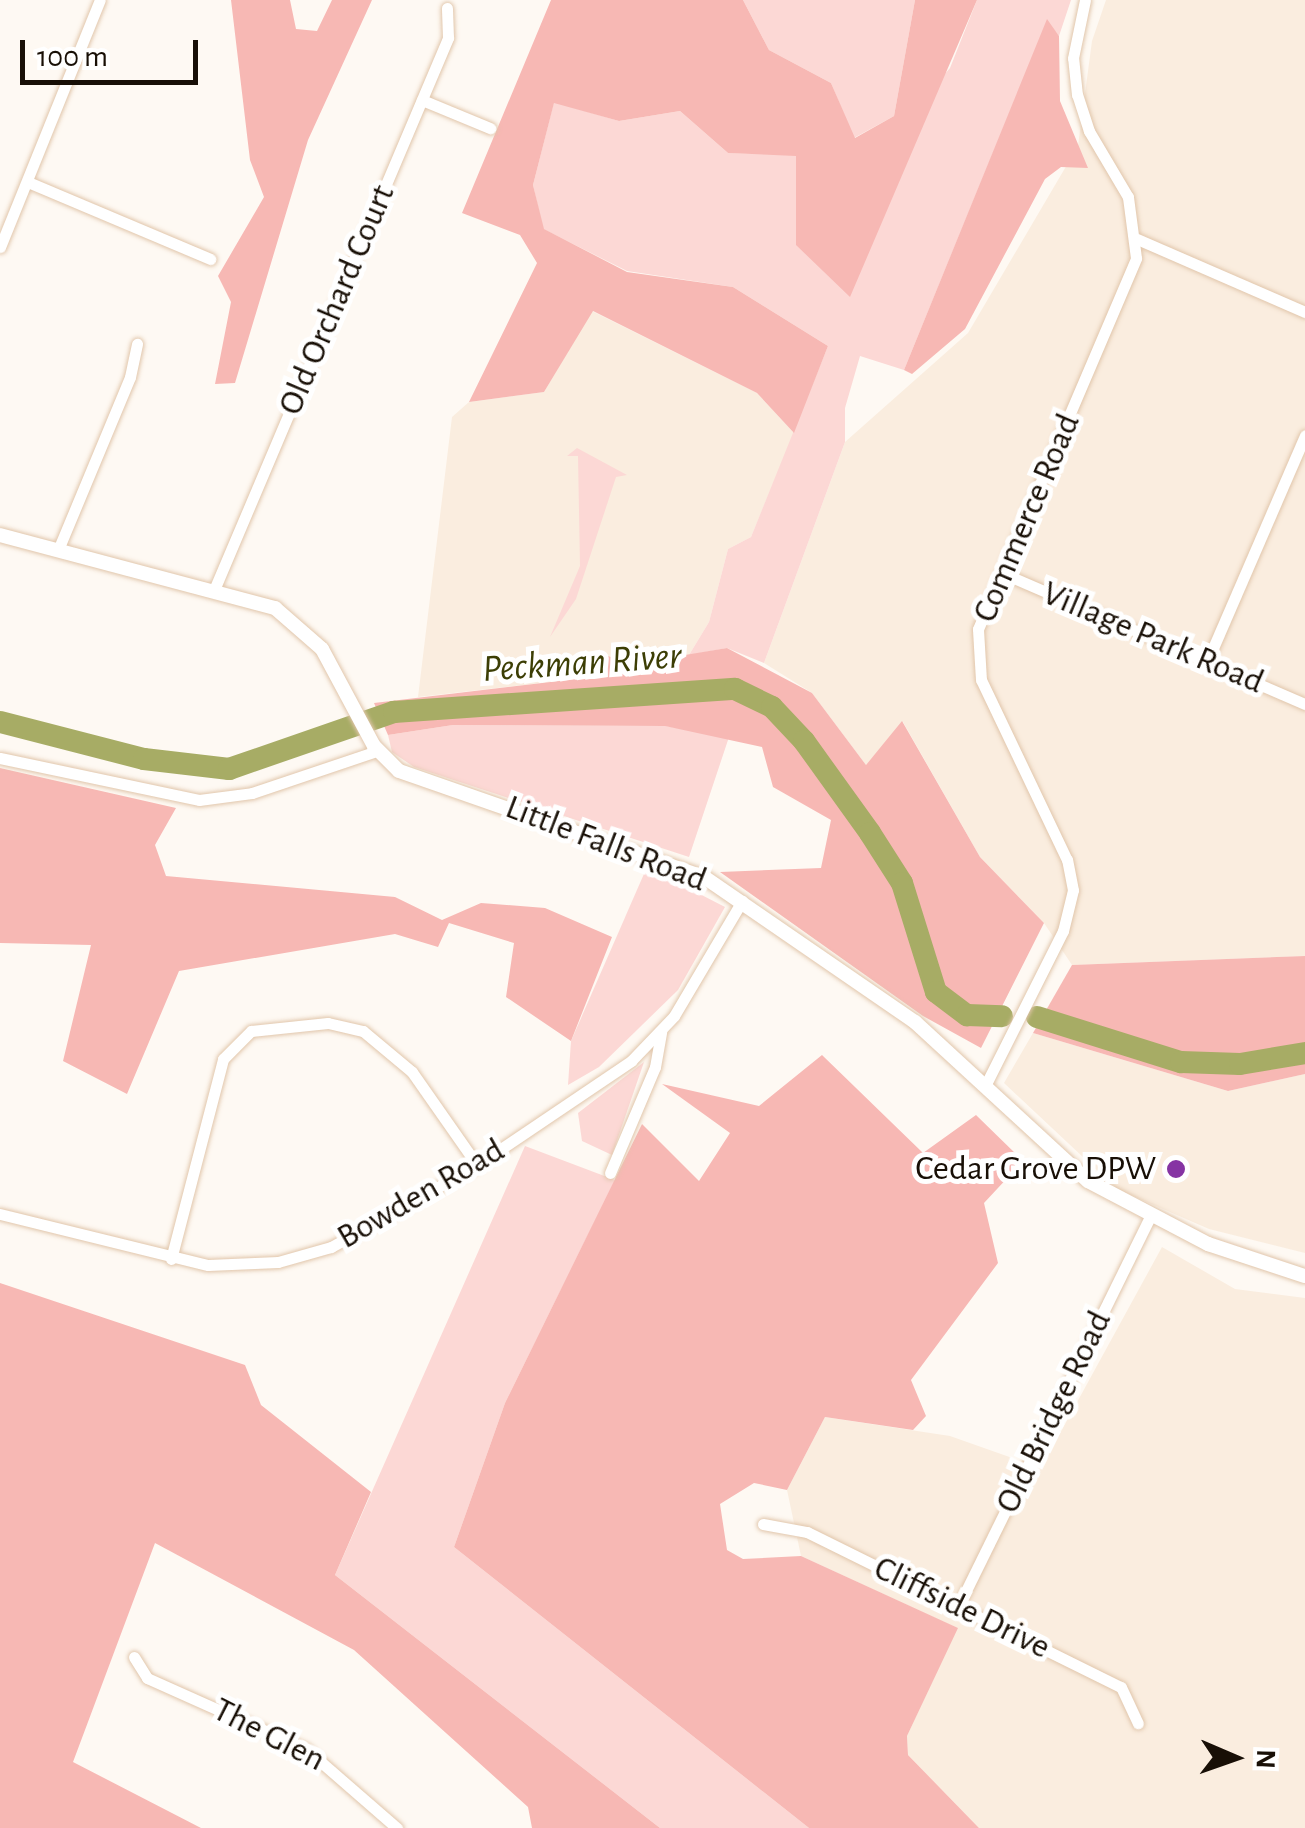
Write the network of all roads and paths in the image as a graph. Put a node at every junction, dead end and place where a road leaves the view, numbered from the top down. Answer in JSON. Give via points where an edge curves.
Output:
{"nodes":[{"id":1,"x":100,"y":0,"type":"edge"},
{"id":2,"x":1085,"y":0,"type":"edge"},
{"id":3,"x":448,"y":8,"type":"dead end"},
{"id":4,"x":422,"y":100,"type":"junction"},
{"id":5,"x":490,"y":128,"type":"dead end"},
{"id":6,"x":28,"y":182,"type":"junction"},
{"id":7,"x":1137,"y":240,"type":"junction"},
{"id":8,"x":0,"y":247,"type":"edge"},
{"id":9,"x":210,"y":260,"type":"dead end"},
{"id":10,"x":1305,"y":312,"type":"edge"},
{"id":11,"x":137,"y":344,"type":"dead end"},
{"id":12,"x":1305,"y":436,"type":"edge"},
{"id":13,"x":0,"y":535,"type":"edge"},
{"id":14,"x":58,"y":550,"type":"junction"},
{"id":15,"x":1002,"y":573,"type":"junction"},
{"id":16,"x":214,"y":590,"type":"junction"},
{"id":17,"x":1208,"y":662,"type":"junction"},
{"id":18,"x":1305,"y":704,"type":"edge"},
{"id":19,"x":374,"y":746,"type":"junction"},
{"id":20,"x":0,"y":758,"type":"edge"},
{"id":21,"x":742,"y":901,"type":"junction"},
{"id":22,"x":661,"y":1032,"type":"junction"},
{"id":23,"x":987,"y":1082,"type":"junction"},
{"id":24,"x":477,"y":1165,"type":"junction"},
{"id":25,"x":610,"y":1174,"type":"dead end"},
{"id":26,"x":0,"y":1214,"type":"edge"},
{"id":27,"x":1150,"y":1217,"type":"junction"},
{"id":28,"x":171,"y":1258,"type":"junction"},
{"id":29,"x":1305,"y":1276,"type":"edge"},
{"id":30,"x":763,"y":1524,"type":"dead end"},
{"id":31,"x":958,"y":1606,"type":"junction"},
{"id":32,"x":134,"y":1656,"type":"dead end"},
{"id":33,"x":1138,"y":1723,"type":"dead end"},
{"id":34,"x":397,"y":1828,"type":"edge"}],
"edges":[{"from":1,"to":6,"type":"street"},
{"from":2,"to":7,"type":"street","name":"Commerce Road","via":[[1074,58],[1077,95],[1128,197]]},
{"from":3,"to":4,"type":"street","name":"Old Orchard Court","via":[[448,38]]},
{"from":4,"to":5,"type":"street"},
{"from":4,"to":16,"type":"street","name":"Old Orchard Court"},
{"from":6,"to":8,"type":"street"},
{"from":6,"to":9,"type":"street"},
{"from":7,"to":10,"type":"street"},
{"from":7,"to":15,"type":"street","name":"Commerce Road","via":[[1134,270]]},
{"from":11,"to":14,"type":"street","via":[[130,377]]},
{"from":12,"to":17,"type":"street"},
{"from":13,"to":14,"type":"street","name":"Little Falls Road"},
{"from":14,"to":16,"type":"street","name":"Little Falls Road"},
{"from":15,"to":17,"type":"street","name":"Village Park Road"},
{"from":15,"to":23,"type":"street","name":"Commerce Road","via":[[978,628],[978,671],[1072,880],[1063,931]]},
{"from":16,"to":19,"type":"street","name":"Little Falls Road","via":[[275,608],[306,630]]},
{"from":17,"to":18,"type":"street","name":"Village Park Road"},
{"from":19,"to":20,"type":"street","via":[[252,794],[198,800]]},
{"from":19,"to":21,"type":"street","name":"Little Falls Road","via":[[414,778],[666,859]]},
{"from":21,"to":22,"type":"street","name":"Bowden Road"},
{"from":21,"to":23,"type":"street","name":"Little Falls Road","via":[[915,1022]]},
{"from":22,"to":24,"type":"street","name":"Bowden Road","via":[[631,1062]]},
{"from":22,"to":25,"type":"street","via":[[655,1067]]},
{"from":23,"to":27,"type":"street","name":"Little Falls Road","via":[[1088,1181]]},
{"from":24,"to":28,"type":"street","name":"Bowden Road","via":[[316,1253],[244,1266]]},
{"from":24,"to":28,"type":"street","via":[[412,1072],[363,1031],[328,1023],[251,1031],[223,1058]]},
{"from":26,"to":28,"type":"street","name":"Bowden Road"},
{"from":27,"to":29,"type":"street","name":"Little Falls Road","via":[[1255,1263]]},
{"from":27,"to":31,"type":"street","name":"Old Bridge Road"},
{"from":30,"to":31,"type":"street","name":"Cliffside Drive","via":[[807,1532]]},
{"from":31,"to":33,"type":"street","name":"Cliffside Drive","via":[[1121,1687]]},
{"from":32,"to":34,"type":"street","name":"The Glen","via":[[147,1678],[306,1749]]}]}
